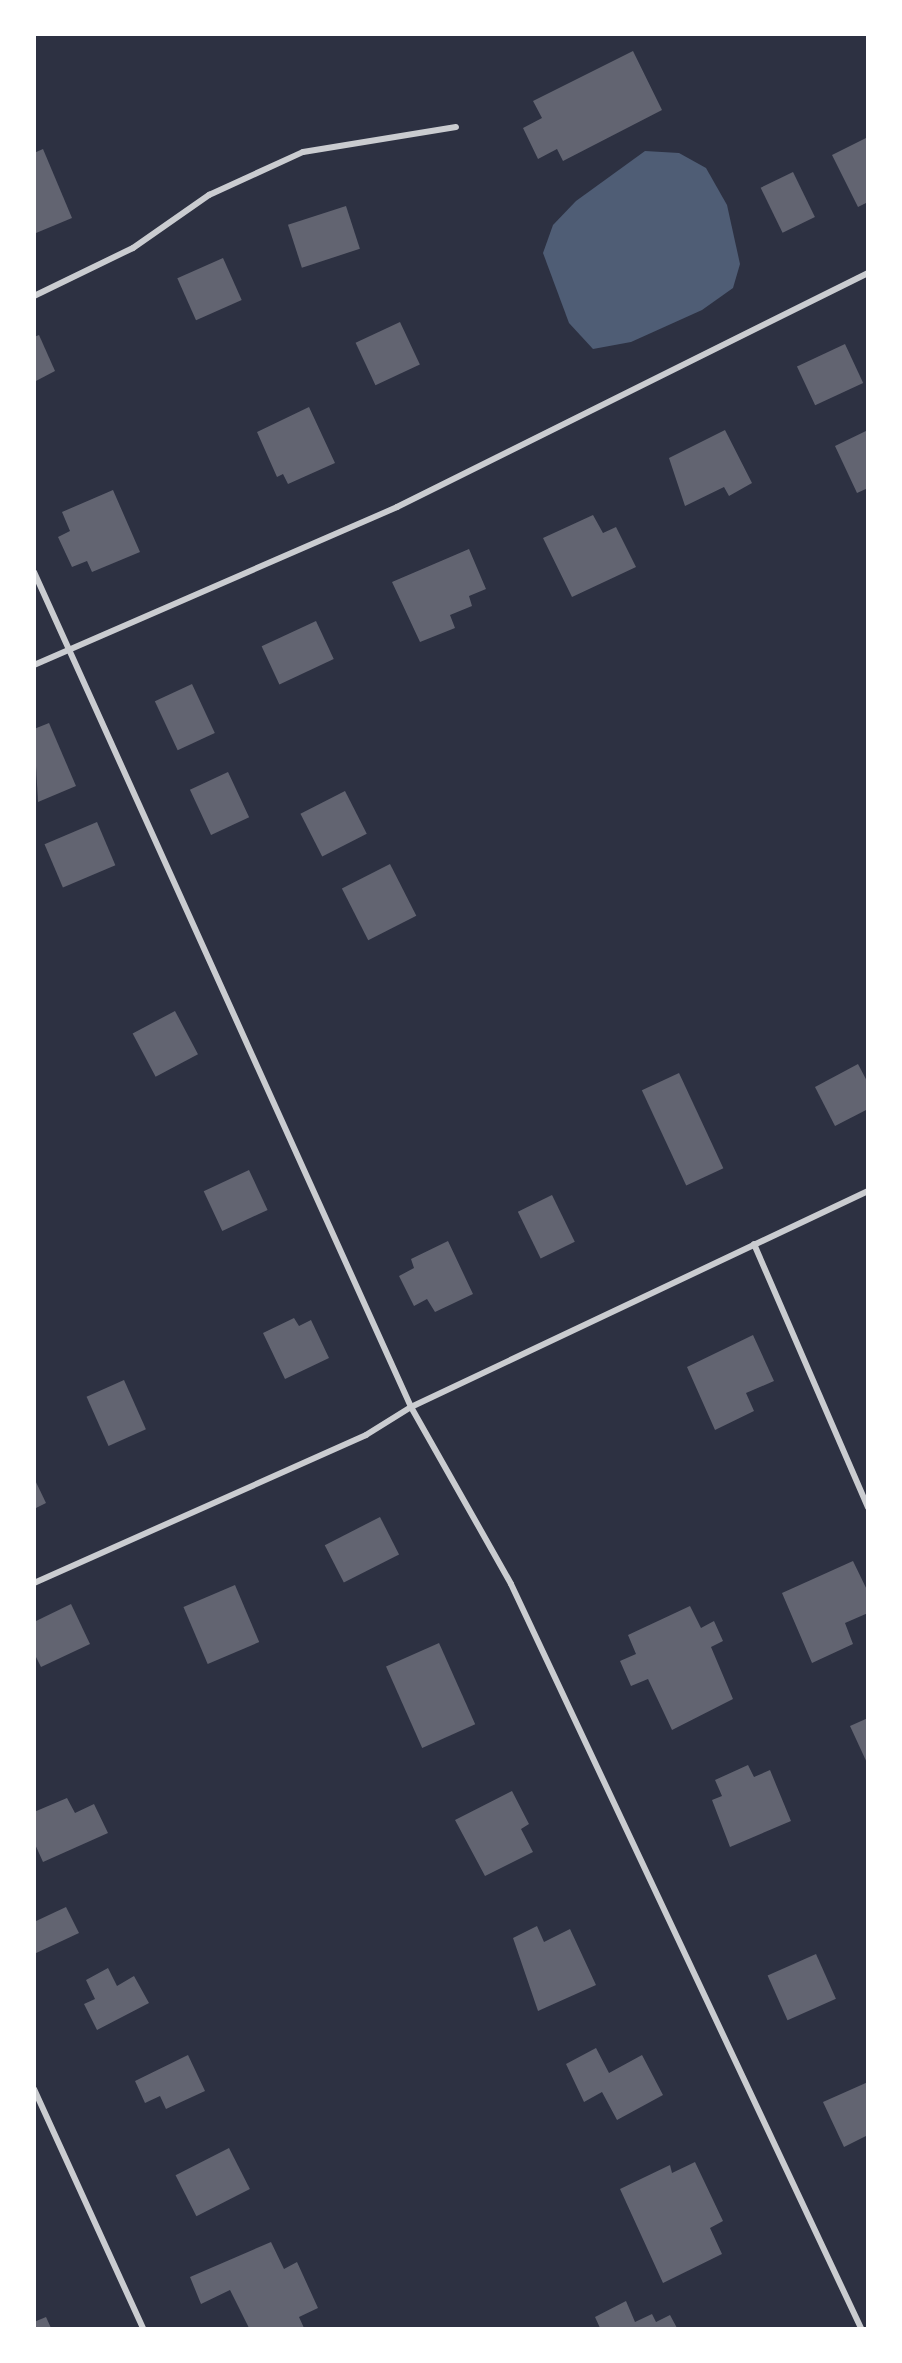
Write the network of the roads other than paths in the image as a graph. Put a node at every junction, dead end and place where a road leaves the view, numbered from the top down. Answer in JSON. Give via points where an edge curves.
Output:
{"nodes":[{"id":1,"x":456,"y":127,"type":"dead end"},
{"id":2,"x":867,"y":273,"type":"edge"},
{"id":3,"x":34,"y":296,"type":"edge"},
{"id":4,"x":34,"y":572,"type":"edge"},
{"id":5,"x":71,"y":650,"type":"junction"},
{"id":6,"x":34,"y":665,"type":"edge"},
{"id":7,"x":867,"y":1191,"type":"edge"},
{"id":8,"x":754,"y":1244,"type":"junction"},
{"id":9,"x":411,"y":1407,"type":"junction"},
{"id":10,"x":867,"y":1507,"type":"edge"},
{"id":11,"x":34,"y":1583,"type":"edge"},
{"id":12,"x":34,"y":2089,"type":"edge"},
{"id":13,"x":143,"y":2328,"type":"edge"},
{"id":14,"x":861,"y":2328,"type":"edge"}],
"edges":[{"from":1,"to":3,"type":"street","via":[[303,152],[209,195],[133,248]]},
{"from":2,"to":5,"type":"street","via":[[397,507]]},
{"from":4,"to":5,"type":"street"},
{"from":5,"to":6,"type":"street"},
{"from":5,"to":9,"type":"street"},
{"from":7,"to":8,"type":"street"},
{"from":8,"to":9,"type":"street"},
{"from":8,"to":10,"type":"street"},
{"from":9,"to":11,"type":"street","via":[[366,1435]]},
{"from":9,"to":14,"type":"street","via":[[511,1584]]},
{"from":12,"to":13,"type":"street"}]}
